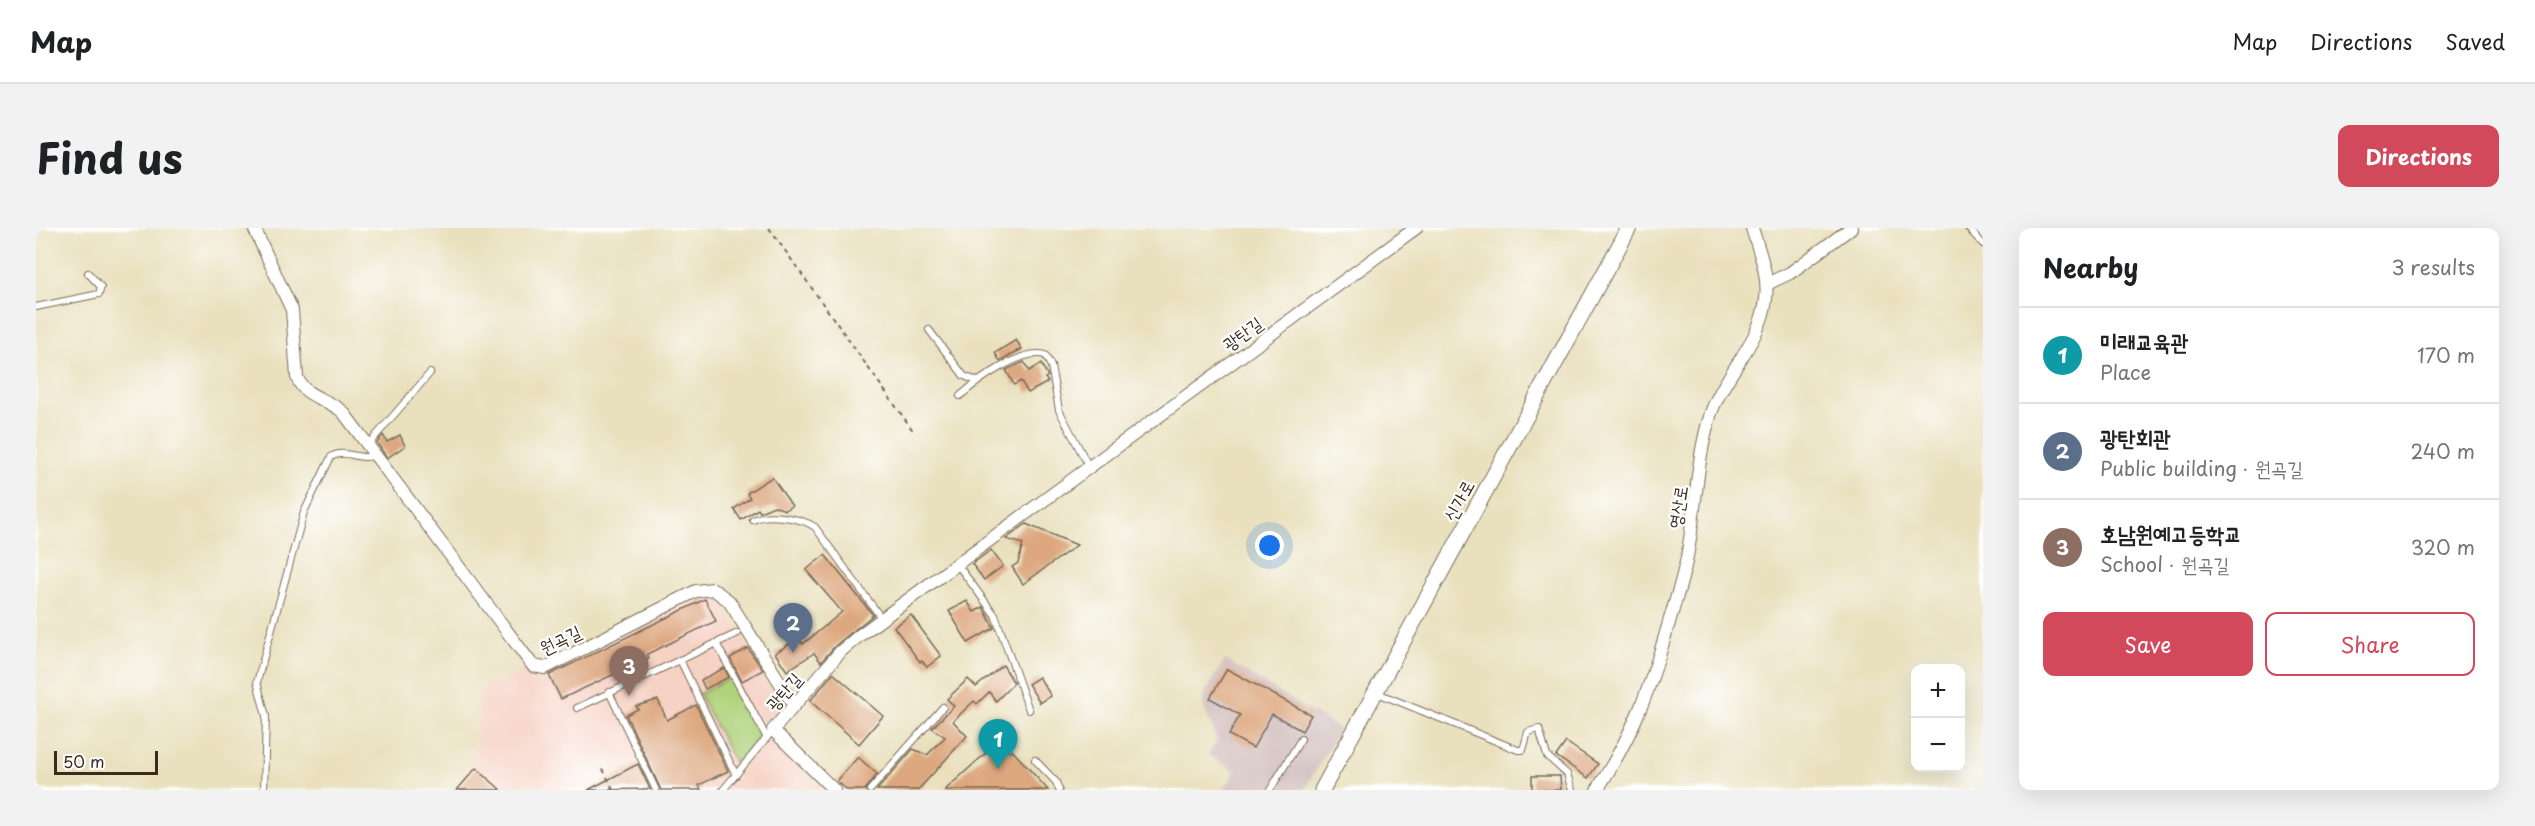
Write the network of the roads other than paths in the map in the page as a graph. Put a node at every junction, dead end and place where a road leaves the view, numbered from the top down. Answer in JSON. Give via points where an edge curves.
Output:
{"nodes":[{"id":1,"x":254,"y":228,"type":"edge"},
{"id":2,"x":1416,"y":228,"type":"edge"},
{"id":3,"x":1629,"y":228,"type":"edge"},
{"id":4,"x":1752,"y":228,"type":"edge"},
{"id":5,"x":1851,"y":228,"type":"edge"},
{"id":6,"x":1968,"y":228,"type":"edge"},
{"id":7,"x":1983,"y":244,"type":"edge"},
{"id":8,"x":88,"y":273,"type":"dead end"},
{"id":9,"x":1767,"y":284,"type":"junction"},
{"id":10,"x":36,"y":307,"type":"edge"},
{"id":11,"x":929,"y":330,"type":"dead end"},
{"id":12,"x":430,"y":373,"type":"dead end"},
{"id":13,"x":977,"y":381,"type":"junction"},
{"id":14,"x":960,"y":396,"type":"dead end"},
{"id":15,"x":371,"y":450,"type":"junction"},
{"id":16,"x":1089,"y":467,"type":"junction"},
{"id":17,"x":753,"y":520,"type":"dead end"},
{"id":18,"x":957,"y":564,"type":"junction"},
{"id":19,"x":882,"y":619,"type":"junction"},
{"id":20,"x":738,"y":633,"type":"dead end"},
{"id":21,"x":716,"y":643,"type":"junction"},
{"id":22,"x":680,"y":660,"type":"junction"},
{"id":23,"x":609,"y":692,"type":"junction"},
{"id":24,"x":1376,"y":692,"type":"junction"},
{"id":25,"x":794,"y":705,"type":"junction"},
{"id":26,"x":943,"y":707,"type":"dead end"},
{"id":27,"x":577,"y":708,"type":"dead end"},
{"id":28,"x":1029,"y":710,"type":"dead end"},
{"id":29,"x":770,"y":734,"type":"junction"},
{"id":30,"x":1300,"y":739,"type":"dead end"},
{"id":31,"x":1035,"y":760,"type":"dead end"},
{"id":32,"x":736,"y":774,"type":"junction"},
{"id":33,"x":727,"y":788,"type":"edge"},
{"id":34,"x":264,"y":790,"type":"edge"},
{"id":35,"x":656,"y":790,"type":"edge"},
{"id":36,"x":834,"y":790,"type":"edge"},
{"id":37,"x":870,"y":790,"type":"edge"},
{"id":38,"x":1059,"y":790,"type":"edge"},
{"id":39,"x":1270,"y":790,"type":"edge"},
{"id":40,"x":1322,"y":790,"type":"edge"},
{"id":41,"x":1572,"y":790,"type":"edge"},
{"id":42,"x":1597,"y":790,"type":"edge"}],
"edges":[{"from":1,"to":15,"type":"street","name":"원곡길","via":[[292,310],[297,377],[301,385],[337,407]]},
{"from":2,"to":16,"type":"street","name":"광탄길"},
{"from":3,"to":24,"type":"street","name":"신가로"},
{"from":4,"to":9,"type":"street","name":"영산로"},
{"from":5,"to":9,"type":"street","via":[[1790,273]]},
{"from":6,"to":7,"type":"lane"},
{"from":8,"to":10,"type":"lane","via":[[101,286],[99,294]]},
{"from":9,"to":42,"type":"street","name":"영산로","via":[[1764,310],[1755,335],[1711,414],[1687,559],[1652,680],[1636,724]]},
{"from":11,"to":13,"type":"lane","via":[[964,376]]},
{"from":12,"to":15,"type":"lane"},
{"from":13,"to":14,"type":"lane"},
{"from":13,"to":16,"type":"lane","via":[[1026,356],[1044,355],[1052,366],[1059,410]]},
{"from":15,"to":25,"type":"street","name":"원곡길","via":[[533,666],[545,668],[696,591],[713,589],[729,601]]},
{"from":15,"to":34,"type":"lane","via":[[364,458],[339,453],[331,457],[304,512],[257,682],[266,716]]},
{"from":16,"to":18,"type":"street","name":"광탄길"},
{"from":17,"to":19,"type":"lane","via":[[765,516],[811,525]]},
{"from":18,"to":19,"type":"street","name":"광탄길"},
{"from":18,"to":28,"type":"lane","via":[[995,615]]},
{"from":19,"to":25,"type":"street","name":"광탄길","via":[[842,651]]},
{"from":20,"to":21,"type":"lane"},
{"from":21,"to":22,"type":"lane"},
{"from":21,"to":29,"type":"lane"},
{"from":22,"to":23,"type":"lane"},
{"from":22,"to":32,"type":"lane"},
{"from":23,"to":27,"type":"lane"},
{"from":23,"to":35,"type":"lane"},
{"from":24,"to":40,"type":"street","name":"신가로"},
{"from":24,"to":41,"type":"lane","via":[[1518,750],[1523,750],[1528,732],[1539,729],[1547,756],[1567,774]]},
{"from":25,"to":29,"type":"street","name":"광탄길"},
{"from":26,"to":37,"type":"lane"},
{"from":29,"to":32,"type":"lane"},
{"from":29,"to":36,"type":"street","name":"광탄길"},
{"from":30,"to":39,"type":"lane"},
{"from":31,"to":38,"type":"lane"},
{"from":32,"to":33,"type":"lane"}]}
